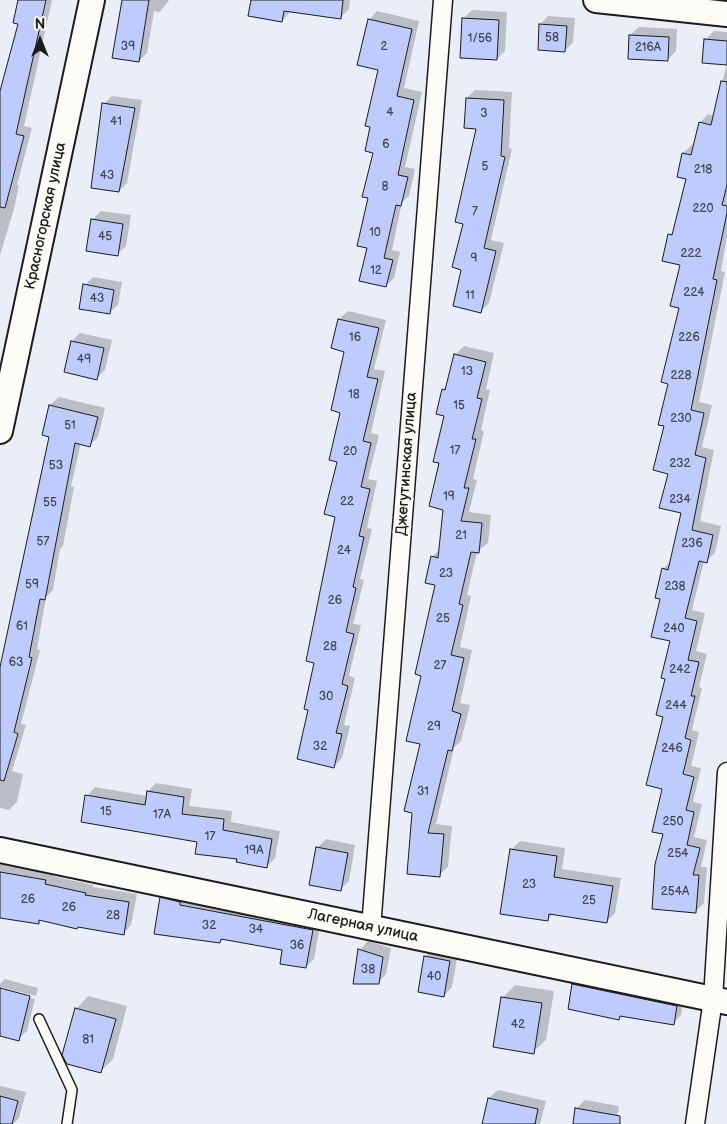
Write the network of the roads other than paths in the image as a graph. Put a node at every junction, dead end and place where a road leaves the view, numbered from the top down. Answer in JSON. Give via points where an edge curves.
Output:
{"nodes":[{"id":1,"x":92,"y":0,"type":"edge"},
{"id":2,"x":443,"y":0,"type":"edge"},
{"id":3,"x":596,"y":0,"type":"edge"},
{"id":4,"x":727,"y":14,"type":"edge"},
{"id":5,"x":0,"y":432,"type":"edge"},
{"id":6,"x":727,"y":772,"type":"edge"},
{"id":7,"x":0,"y":850,"type":"edge"},
{"id":8,"x":371,"y":928,"type":"junction"},
{"id":9,"x":720,"y":1001,"type":"edge"},
{"id":10,"x":39,"y":1019,"type":"dead end"},
{"id":11,"x":67,"y":1124,"type":"edge"},
{"id":12,"x":695,"y":1124,"type":"edge"}],
"edges":[{"from":1,"to":5,"type":"street","name":"Красногорская улица"},
{"from":2,"to":8,"type":"street","name":"Джегутинская улица"},
{"from":3,"to":4,"type":"street"},
{"from":6,"to":9,"type":"street"},
{"from":7,"to":8,"type":"street","name":"Лагерная улица"},
{"from":8,"to":9,"type":"street","name":"Лагерная улица"},
{"from":9,"to":12,"type":"street"},
{"from":10,"to":11,"type":"lane","via":[[72,1090]]}]}
